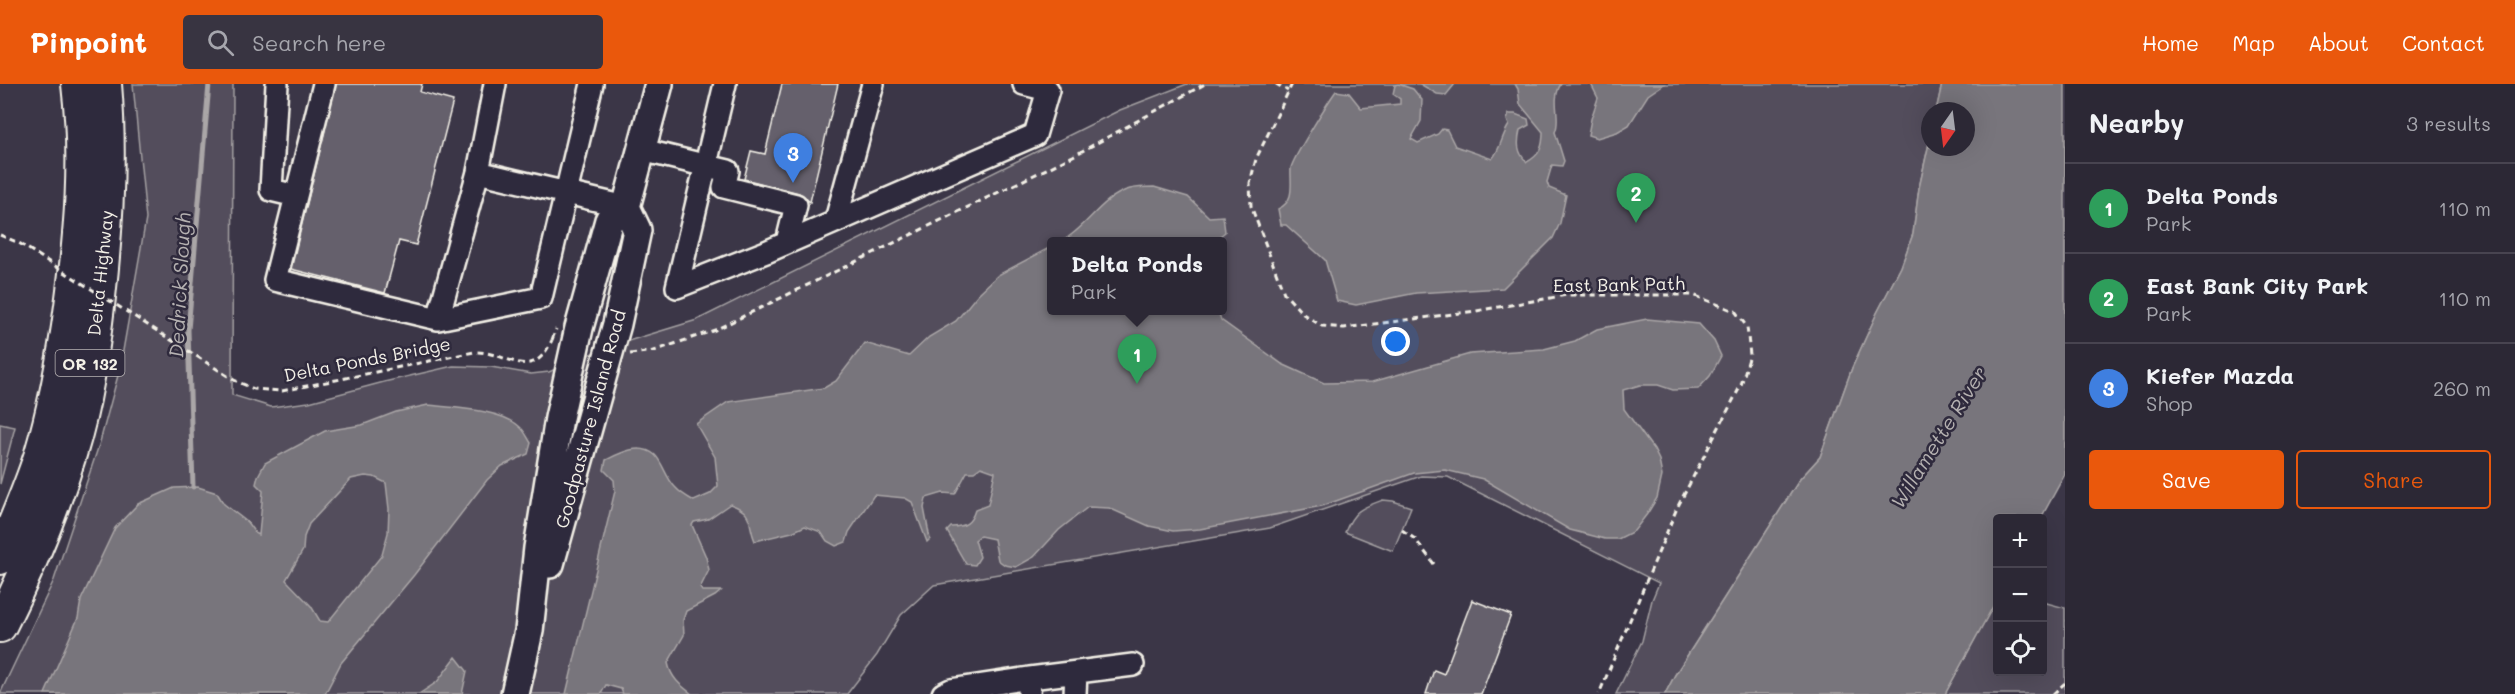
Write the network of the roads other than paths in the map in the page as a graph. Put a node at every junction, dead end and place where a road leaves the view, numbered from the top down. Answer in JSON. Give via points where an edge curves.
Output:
{"nodes":[{"id":1,"x":78,"y":84,"type":"edge"},
{"id":2,"x":105,"y":84,"type":"edge"},
{"id":3,"x":277,"y":84,"type":"edge"},
{"id":4,"x":324,"y":84,"type":"edge"},
{"id":5,"x":495,"y":84,"type":"edge"},
{"id":6,"x":592,"y":84,"type":"edge"},
{"id":7,"x":660,"y":84,"type":"edge"},
{"id":8,"x":725,"y":84,"type":"edge"},
{"id":9,"x":873,"y":84,"type":"edge"},
{"id":10,"x":1024,"y":84,"type":"edge"},
{"id":11,"x":642,"y":150,"type":"junction"},
{"id":12,"x":705,"y":165,"type":"junction"},
{"id":13,"x":478,"y":172,"type":"junction"},
{"id":14,"x":567,"y":194,"type":"junction"},
{"id":15,"x":296,"y":196,"type":"junction"},
{"id":16,"x":626,"y":207,"type":"junction"},
{"id":17,"x":836,"y":220,"type":"junction"},
{"id":18,"x":788,"y":242,"type":"junction"},
{"id":19,"x":438,"y":319,"type":"junction"},
{"id":20,"x":0,"y":558,"type":"edge"},
{"id":21,"x":0,"y":626,"type":"edge"},
{"id":22,"x":529,"y":631,"type":"junction"},
{"id":23,"x":1132,"y":665,"type":"dead end"},
{"id":24,"x":1076,"y":673,"type":"junction"},
{"id":25,"x":1029,"y":686,"type":"edge"},
{"id":26,"x":515,"y":694,"type":"edge"},
{"id":27,"x":943,"y":694,"type":"edge"},
{"id":28,"x":1075,"y":694,"type":"edge"}],
"edges":[{"from":1,"to":20,"type":"highway","name":"Delta Highway","number":"OR 132","via":[[84,143],[82,198],[66,338],[39,458]]},
{"from":2,"to":21,"type":"highway","name":"Delta Highway","number":"OR 132","via":[[109,145],[106,220],[82,410],[54,504]]},
{"from":3,"to":15,"type":"lane","via":[[271,190]]},
{"from":4,"to":15,"type":"lane"},
{"from":5,"to":13,"type":"lane"},
{"from":6,"to":14,"type":"lane"},
{"from":7,"to":11,"type":"main road","name":"Goodpasture Island Road"},
{"from":8,"to":12,"type":"lane"},
{"from":9,"to":17,"type":"lane"},
{"from":10,"to":17,"type":"lane","via":[[1048,90],[1035,135]]},
{"from":11,"to":12,"type":"lane"},
{"from":11,"to":16,"type":"main road","name":"Goodpasture Island Road"},
{"from":12,"to":18,"type":"lane","via":[[728,171],[724,187],[796,205]]},
{"from":12,"to":18,"type":"lane","via":[[677,287]]},
{"from":13,"to":14,"type":"lane"},
{"from":13,"to":19,"type":"lane"},
{"from":14,"to":16,"type":"lane"},
{"from":14,"to":19,"type":"lane","via":[[541,298]]},
{"from":15,"to":19,"type":"lane","via":[[275,280]]},
{"from":16,"to":22,"type":"main road","name":"Goodpasture Island Road","via":[[609,220],[579,328],[559,418]]},
{"from":16,"to":22,"type":"main road","name":"Goodpasture Island Road","via":[[637,230],[617,324]]},
{"from":17,"to":18,"type":"lane"},
{"from":22,"to":26,"type":"main road","name":"Goodpasture Island Road"},
{"from":23,"to":24,"type":"lane"},
{"from":24,"to":25,"type":"lane"},
{"from":24,"to":28,"type":"lane"},
{"from":25,"to":27,"type":"lane","via":[[951,690]]}]}
